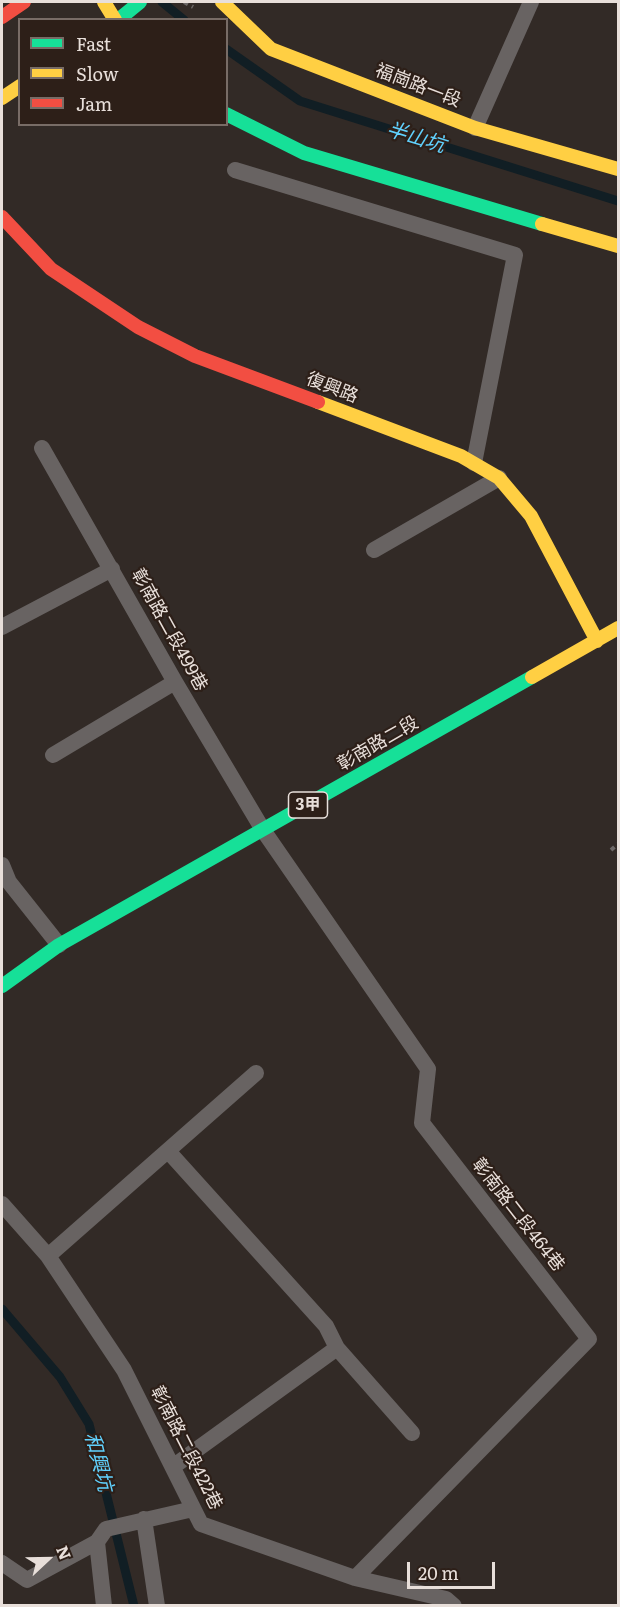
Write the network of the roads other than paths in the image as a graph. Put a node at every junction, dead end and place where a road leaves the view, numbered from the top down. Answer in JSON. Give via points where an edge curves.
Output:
{"nodes":[{"id":1,"x":24,"y":2,"type":"edge"},
{"id":2,"x":104,"y":2,"type":"edge"},
{"id":3,"x":140,"y":2,"type":"edge"},
{"id":4,"x":222,"y":2,"type":"edge"},
{"id":5,"x":531,"y":2,"type":"edge"},
{"id":6,"x":2,"y":17,"type":"edge"},
{"id":7,"x":115,"y":18,"type":"edge"},
{"id":8,"x":119,"y":18,"type":"edge"},
{"id":9,"x":18,"y":87,"type":"edge"},
{"id":10,"x":2,"y":98,"type":"edge"},
{"id":11,"x":228,"y":115,"type":"edge"},
{"id":12,"x":475,"y":128,"type":"junction"},
{"id":13,"x":618,"y":169,"type":"edge"},
{"id":14,"x":235,"y":170,"type":"dead end"},
{"id":15,"x":2,"y":217,"type":"edge"},
{"id":16,"x":618,"y":246,"type":"edge"},
{"id":17,"x":42,"y":448,"type":"dead end"},
{"id":18,"x":474,"y":463,"type":"junction"},
{"id":19,"x":499,"y":478,"type":"junction"},
{"id":20,"x":374,"y":550,"type":"dead end"},
{"id":21,"x":112,"y":569,"type":"junction"},
{"id":22,"x":2,"y":627,"type":"edge"},
{"id":23,"x":618,"y":628,"type":"edge"},
{"id":24,"x":597,"y":641,"type":"junction"},
{"id":25,"x":175,"y":682,"type":"junction"},
{"id":26,"x":53,"y":755,"type":"dead end"},
{"id":27,"x":263,"y":830,"type":"junction"},
{"id":28,"x":2,"y":865,"type":"edge"},
{"id":29,"x":59,"y":945,"type":"junction"},
{"id":30,"x":2,"y":986,"type":"edge"},
{"id":31,"x":256,"y":1073,"type":"dead end"},
{"id":32,"x":168,"y":1151,"type":"junction"},
{"id":33,"x":2,"y":1204,"type":"edge"},
{"id":34,"x":48,"y":1256,"type":"junction"},
{"id":35,"x":338,"y":1348,"type":"junction"},
{"id":36,"x":412,"y":1433,"type":"dead end"},
{"id":37,"x":174,"y":1466,"type":"junction"},
{"id":38,"x":193,"y":1509,"type":"junction"},
{"id":39,"x":144,"y":1519,"type":"junction"},
{"id":40,"x":101,"y":1535,"type":"junction"},
{"id":41,"x":2,"y":1563,"type":"edge"},
{"id":42,"x":355,"y":1578,"type":"junction"},
{"id":43,"x":446,"y":1603,"type":"edge"},
{"id":44,"x":104,"y":1605,"type":"edge"},
{"id":45,"x":157,"y":1605,"type":"edge"}],
"edges":[{"from":1,"to":6,"type":"street"},
{"from":2,"to":7,"type":"street"},
{"from":3,"to":8,"type":"street"},
{"from":4,"to":12,"type":"street","name":"福崗路一段","via":[[271,49]]},
{"from":5,"to":12,"type":"lane"},
{"from":9,"to":10,"type":"street"},
{"from":11,"to":16,"type":"street","via":[[304,153]]},
{"from":12,"to":13,"type":"street","name":"福崗路一段"},
{"from":14,"to":18,"type":"lane","via":[[515,255]]},
{"from":15,"to":18,"type":"street","name":"復興路","via":[[51,268],[138,327],[195,356]]},
{"from":17,"to":21,"type":"lane","name":"彰南路二段499巷"},
{"from":18,"to":19,"type":"street","name":"復興路"},
{"from":19,"to":20,"type":"lane"},
{"from":19,"to":24,"type":"street","name":"復興路","via":[[531,516]]},
{"from":21,"to":22,"type":"lane"},
{"from":21,"to":25,"type":"lane","name":"彰南路二段499巷"},
{"from":23,"to":24,"type":"street","name":"彰南路二段","number":"3甲"},
{"from":24,"to":27,"type":"street","name":"彰南路二段","number":"3甲"},
{"from":25,"to":26,"type":"lane"},
{"from":25,"to":27,"type":"lane","name":"彰南路二段499巷"},
{"from":27,"to":29,"type":"street","name":"彰南路二段","number":"3甲"},
{"from":27,"to":42,"type":"lane","name":"彰南路二段464巷","via":[[428,1069],[422,1123],[589,1339]]},
{"from":28,"to":29,"type":"lane","via":[[9,882]]},
{"from":29,"to":30,"type":"street","name":"彰南路二段","number":"3甲"},
{"from":31,"to":32,"type":"lane"},
{"from":32,"to":34,"type":"lane"},
{"from":32,"to":35,"type":"lane","via":[[326,1326]]},
{"from":33,"to":34,"type":"lane","name":"彰南路二段422巷"},
{"from":34,"to":37,"type":"lane","name":"彰南路二段422巷","via":[[124,1370]]},
{"from":35,"to":36,"type":"lane"},
{"from":35,"to":37,"type":"lane"},
{"from":37,"to":38,"type":"lane","name":"彰南路二段422巷"},
{"from":38,"to":39,"type":"lane"},
{"from":38,"to":42,"type":"lane","name":"彰南路二段422巷","via":[[201,1524]]},
{"from":39,"to":40,"type":"lane"},
{"from":39,"to":45,"type":"lane"},
{"from":40,"to":41,"type":"lane","via":[[27,1580]]},
{"from":40,"to":44,"type":"lane"},
{"from":42,"to":43,"type":"lane","name":"彰南路二段422巷"}]}
